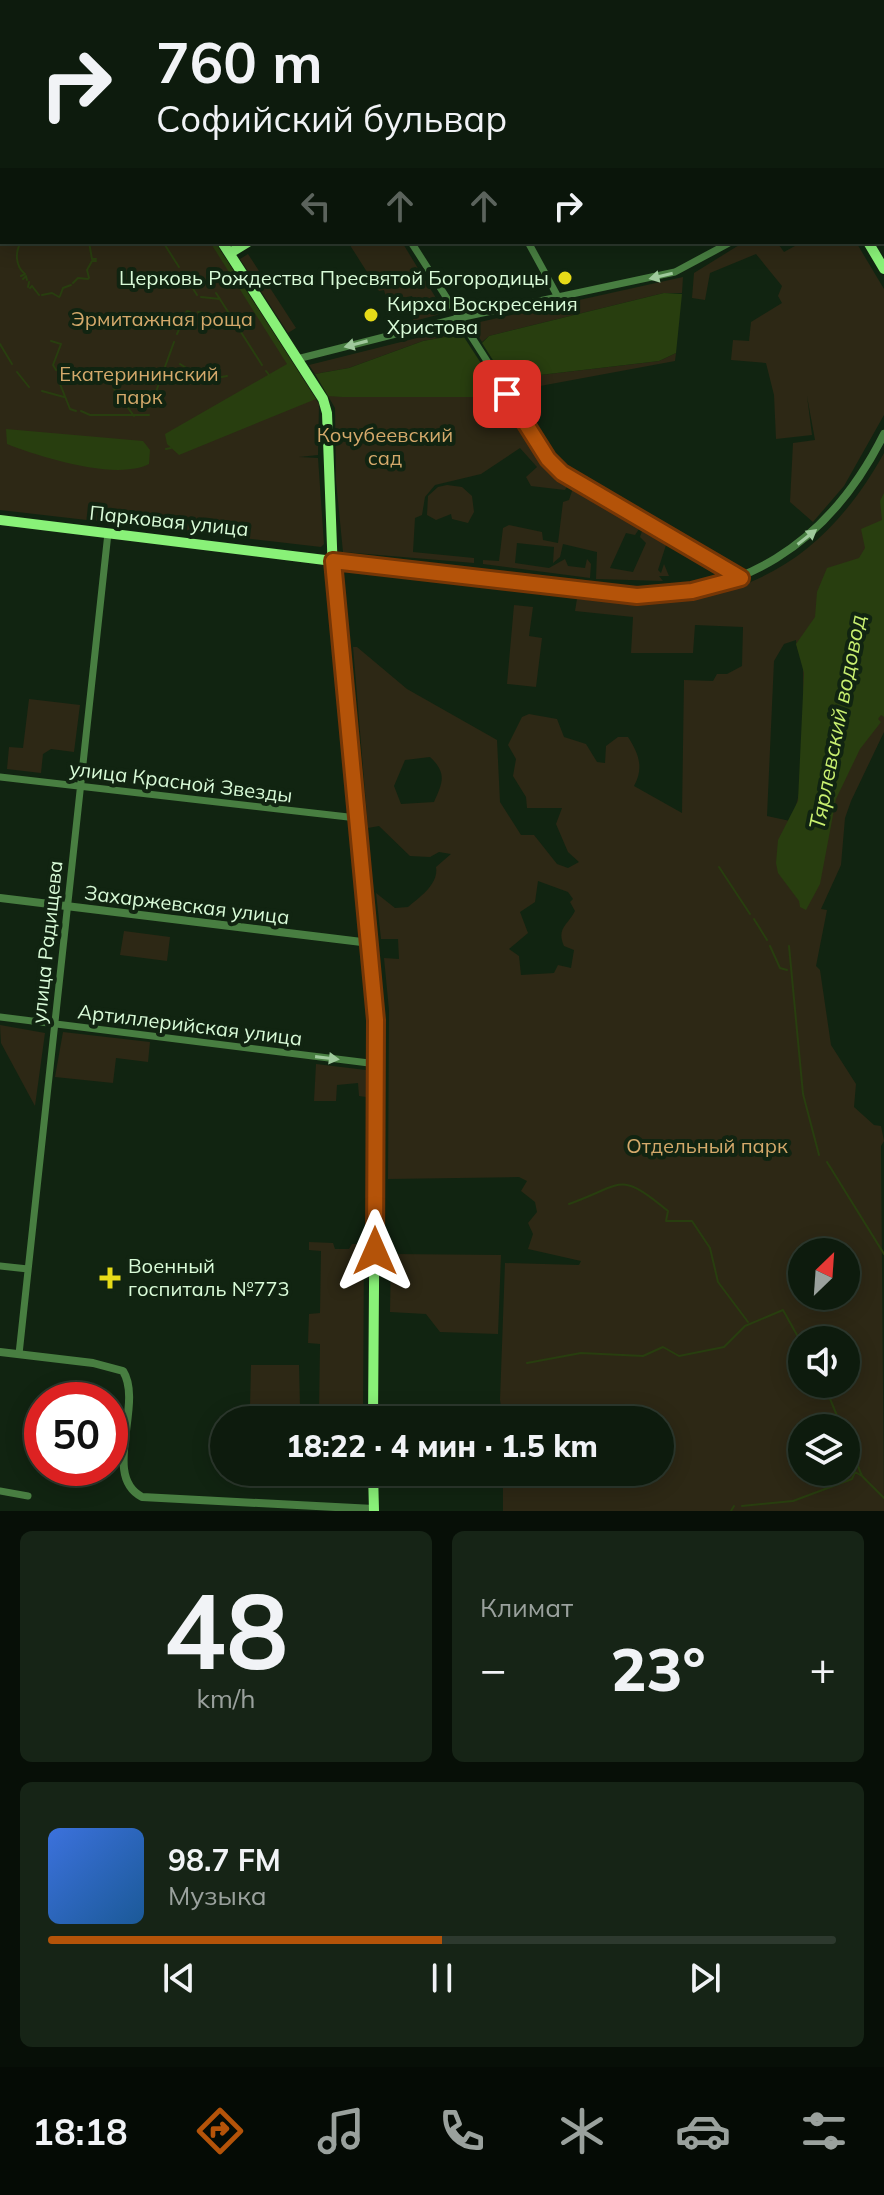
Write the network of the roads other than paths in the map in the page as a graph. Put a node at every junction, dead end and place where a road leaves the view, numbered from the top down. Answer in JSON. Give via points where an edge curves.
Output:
{"nodes":[{"id":1,"x":223,"y":244,"type":"edge"},
{"id":2,"x":245,"y":244,"type":"edge"},
{"id":3,"x":412,"y":244,"type":"edge"},
{"id":4,"x":529,"y":244,"type":"edge"},
{"id":5,"x":727,"y":244,"type":"edge"},
{"id":6,"x":869,"y":244,"type":"edge"},
{"id":7,"x":230,"y":253,"type":"junction"},
{"id":8,"x":884,"y":269,"type":"edge"},
{"id":9,"x":558,"y":297,"type":"junction"},
{"id":10,"x":459,"y":318,"type":"junction"},
{"id":11,"x":300,"y":364,"type":"junction"},
{"id":12,"x":884,"y":434,"type":"edge"},
{"id":13,"x":0,"y":520,"type":"edge"},
{"id":14,"x":108,"y":533,"type":"junction"},
{"id":15,"x":333,"y":561,"type":"junction"},
{"id":16,"x":741,"y":578,"type":"junction"},
{"id":17,"x":0,"y":777,"type":"edge"},
{"id":18,"x":79,"y":786,"type":"junction"},
{"id":19,"x":357,"y":818,"type":"junction"},
{"id":20,"x":0,"y":898,"type":"edge"},
{"id":21,"x":66,"y":906,"type":"junction"},
{"id":22,"x":370,"y":943,"type":"junction"},
{"id":23,"x":0,"y":1017,"type":"edge"},
{"id":24,"x":54,"y":1024,"type":"junction"},
{"id":25,"x":377,"y":1064,"type":"junction"},
{"id":26,"x":0,"y":1266,"type":"edge"},
{"id":27,"x":28,"y":1269,"type":"junction"},
{"id":28,"x":0,"y":1352,"type":"edge"},
{"id":29,"x":19,"y":1354,"type":"junction"},
{"id":30,"x":373,"y":1406,"type":"edge"},
{"id":31,"x":373,"y":1486,"type":"edge"},
{"id":32,"x":0,"y":1491,"type":"edge"},
{"id":33,"x":28,"y":1496,"type":"dead end"},
{"id":34,"x":374,"y":1510,"type":"edge"}],
"edges":[{"from":1,"to":7,"type":"main road"},
{"from":2,"to":7,"type":"main road"},
{"from":3,"to":10,"type":"street"},
{"from":4,"to":9,"type":"street"},
{"from":5,"to":9,"type":"street","one_way":true,"via":[[675,272]]},
{"from":6,"to":8,"type":"main road"},
{"from":7,"to":11,"type":"main road"},
{"from":9,"to":10,"type":"street"},
{"from":10,"to":11,"type":"street","one_way":true},
{"from":10,"to":16,"type":"street","via":[[562,473]]},
{"from":11,"to":15,"type":"main road","via":[[323,399],[328,420]]},
{"from":16,"to":12,"type":"street","one_way":true,"via":[[802,542],[831,516]]},
{"from":13,"to":14,"type":"main road","name":"Парковая улица"},
{"from":14,"to":15,"type":"main road","name":"Парковая улица"},
{"from":14,"to":18,"type":"street","name":"улица Радищева"},
{"from":15,"to":16,"type":"street","via":[[637,596],[698,590]]},
{"from":15,"to":19,"type":"main road"},
{"from":17,"to":18,"type":"street","name":"улица Красной Звезды"},
{"from":18,"to":19,"type":"street","name":"улица Красной Звезды"},
{"from":18,"to":21,"type":"street","name":"улица Радищева"},
{"from":19,"to":22,"type":"main road"},
{"from":20,"to":21,"type":"street","name":"Захаржевская улица"},
{"from":21,"to":22,"type":"street","name":"Захаржевская улица"},
{"from":21,"to":24,"type":"street","name":"улица Радищева"},
{"from":22,"to":25,"type":"main road"},
{"from":23,"to":24,"type":"street","name":"Артиллерийская улица"},
{"from":24,"to":25,"type":"street","name":"Артиллерийская улица","one_way":true},
{"from":24,"to":27,"type":"street","name":"улица Радищева"},
{"from":25,"to":30,"type":"main road"},
{"from":26,"to":27,"type":"street"},
{"from":27,"to":29,"type":"street","name":"улица Радищева"},
{"from":28,"to":29,"type":"street"},
{"from":29,"to":34,"type":"street","via":[[123,1371],[129,1389],[125,1475],[130,1489],[142,1497]]},
{"from":31,"to":34,"type":"main road"},
{"from":32,"to":33,"type":"street"}]}
